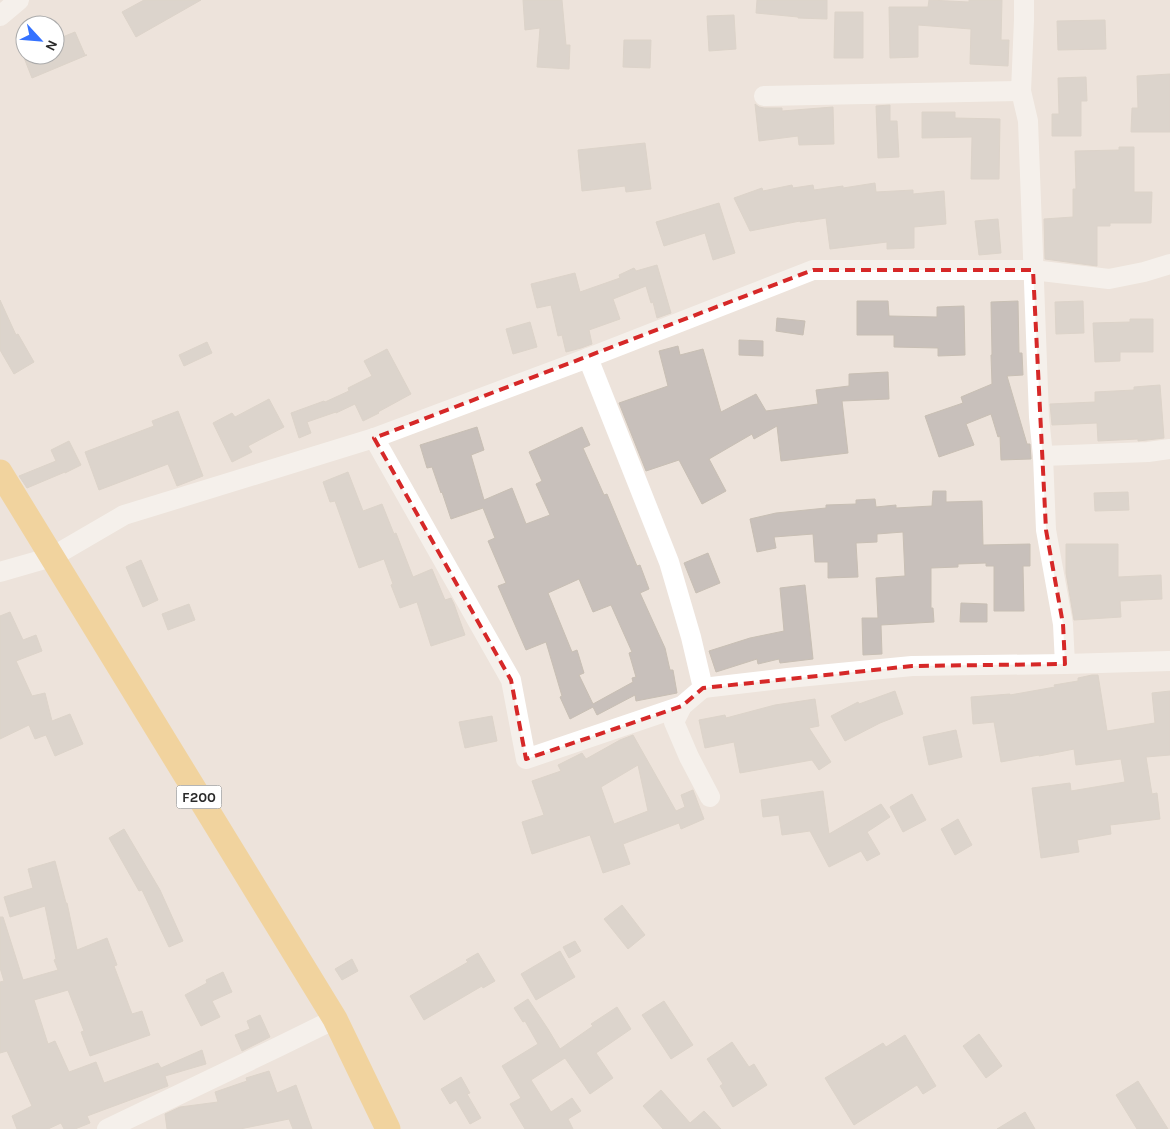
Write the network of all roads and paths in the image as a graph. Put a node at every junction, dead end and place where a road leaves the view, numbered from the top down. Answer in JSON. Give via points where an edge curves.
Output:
{"nodes":[{"id":1,"x":19,"y":0,"type":"edge"},
{"id":2,"x":1024,"y":0,"type":"edge"},
{"id":3,"x":0,"y":16,"type":"edge"},
{"id":4,"x":1021,"y":91,"type":"junction"},
{"id":5,"x":764,"y":96,"type":"dead end"},
{"id":6,"x":1170,"y":264,"type":"edge"},
{"id":7,"x":1033,"y":270,"type":"junction"},
{"id":8,"x":588,"y":358,"type":"junction"},
{"id":9,"x":374,"y":438,"type":"junction"},
{"id":10,"x":1170,"y":449,"type":"edge"},
{"id":11,"x":1043,"y":456,"type":"junction"},
{"id":12,"x":0,"y":472,"type":"edge"},
{"id":13,"x":52,"y":557,"type":"junction"},
{"id":14,"x":0,"y":572,"type":"edge"},
{"id":15,"x":1170,"y":661,"type":"edge"},
{"id":16,"x":1065,"y":664,"type":"junction"},
{"id":17,"x":704,"y":688,"type":"junction"},
{"id":18,"x":682,"y":706,"type":"junction"},
{"id":19,"x":710,"y":797,"type":"dead end"},
{"id":20,"x":335,"y":1019,"type":"junction"},
{"id":21,"x":107,"y":1129,"type":"edge"},
{"id":22,"x":388,"y":1129,"type":"edge"}],
"edges":[{"from":1,"to":3,"type":"street"},
{"from":2,"to":4,"type":"street"},
{"from":4,"to":5,"type":"street"},
{"from":4,"to":7,"type":"street","via":[[1028,121]]},
{"from":6,"to":7,"type":"street","via":[[1109,279]]},
{"from":7,"to":8,"type":"street","via":[[813,270]]},
{"from":7,"to":11,"type":"street"},
{"from":8,"to":9,"type":"street"},
{"from":8,"to":17,"type":"street","via":[[669,562]]},
{"from":9,"to":13,"type":"street","via":[[124,514]]},
{"from":9,"to":18,"type":"street","via":[[511,680],[526,759]]},
{"from":10,"to":11,"type":"street"},
{"from":11,"to":16,"type":"street","via":[[1046,530],[1063,624]]},
{"from":12,"to":13,"type":"main road","number":"F200"},
{"from":13,"to":14,"type":"street"},
{"from":13,"to":20,"type":"main road","number":"F200"},
{"from":15,"to":16,"type":"street"},
{"from":16,"to":17,"type":"street","via":[[912,666]]},
{"from":17,"to":18,"type":"street"},
{"from":18,"to":19,"type":"street","via":[[674,722]]},
{"from":20,"to":21,"type":"street"},
{"from":20,"to":22,"type":"main road","number":"F200"}]}
